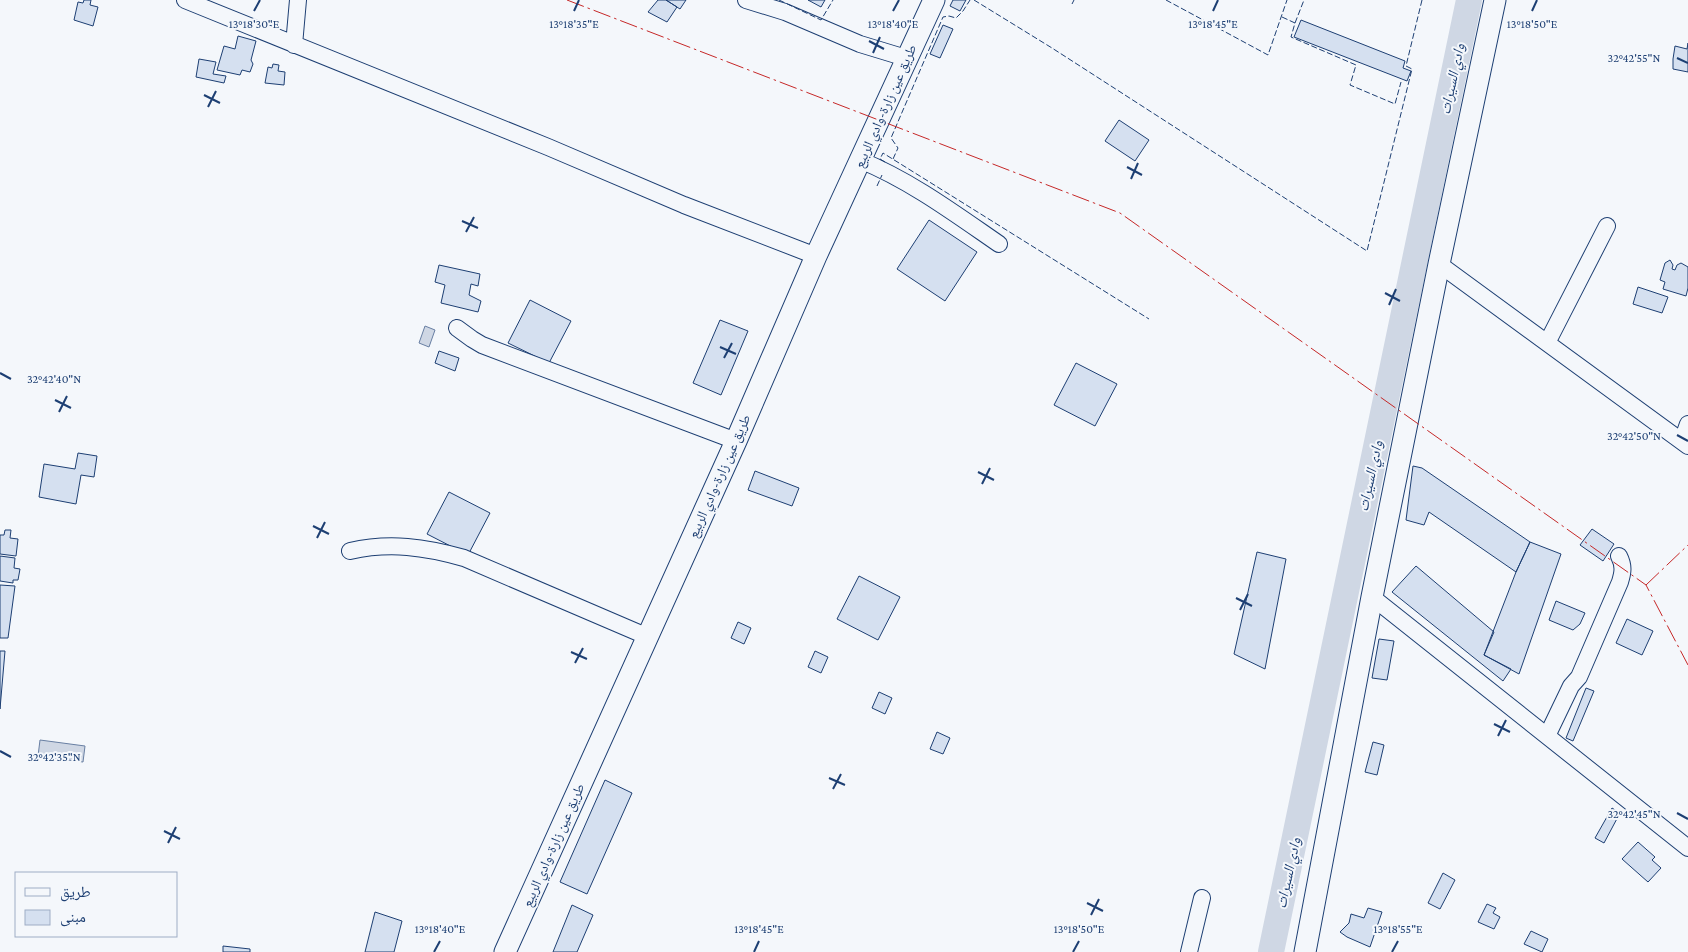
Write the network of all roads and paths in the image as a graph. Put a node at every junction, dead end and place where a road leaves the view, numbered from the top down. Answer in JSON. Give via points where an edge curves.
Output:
{"nodes":[{"id":1,"x":185,"y":0,"type":"edge"},
{"id":2,"x":298,"y":0,"type":"edge"},
{"id":3,"x":746,"y":0,"type":"edge"},
{"id":4,"x":934,"y":0,"type":"edge"},
{"id":5,"x":1495,"y":0,"type":"edge"},
{"id":6,"x":294,"y":45,"type":"junction"},
{"id":7,"x":906,"y":58,"type":"junction"},
{"id":8,"x":860,"y":160,"type":"junction"},
{"id":9,"x":1607,"y":226,"type":"dead end"},
{"id":10,"x":998,"y":244,"type":"dead end"},
{"id":11,"x":816,"y":256,"type":"junction"},
{"id":12,"x":1438,"y":264,"type":"junction"},
{"id":13,"x":457,"y":328,"type":"dead end"},
{"id":14,"x":1547,"y":343,"type":"junction"},
{"id":15,"x":1688,"y":424,"type":"edge"},
{"id":16,"x":736,"y":441,"type":"junction"},
{"id":17,"x":1685,"y":444,"type":"edge"},
{"id":18,"x":350,"y":551,"type":"dead end"},
{"id":19,"x":1619,"y":556,"type":"dead end"},
{"id":20,"x":1372,"y":597,"type":"junction"},
{"id":21,"x":646,"y":636,"type":"junction"},
{"id":22,"x":1547,"y":736,"type":"junction"},
{"id":23,"x":1688,"y":848,"type":"edge"},
{"id":24,"x":1202,"y":898,"type":"dead end"},
{"id":25,"x":504,"y":952,"type":"edge"},
{"id":26,"x":1189,"y":952,"type":"edge"},
{"id":27,"x":1305,"y":952,"type":"edge"}],
"edges":[{"from":1,"to":6,"type":"street"},
{"from":2,"to":6,"type":"street"},
{"from":3,"to":7,"type":"street","via":[[785,12],[860,44]]},
{"from":4,"to":7,"type":"main road","name":"طريق عين زارة-وادي الربيع"},
{"from":5,"to":12,"type":"main road"},
{"from":6,"to":11,"type":"street"},
{"from":7,"to":8,"type":"main road","name":"طريق عين زارة-وادي الربيع"},
{"from":8,"to":10,"type":"street","via":[[914,186]]},
{"from":8,"to":11,"type":"main road","name":"طريق عين زارة-وادي الربيع"},
{"from":9,"to":14,"type":"street"},
{"from":11,"to":16,"type":"main road","name":"طريق عين زارة-وادي الربيع"},
{"from":12,"to":14,"type":"street"},
{"from":12,"to":20,"type":"main road"},
{"from":13,"to":16,"type":"street","via":[[482,345]]},
{"from":14,"to":17,"type":"street"},
{"from":15,"to":17,"type":"street"},
{"from":16,"to":21,"type":"main road","name":"طريق عين زارة-وادي الربيع"},
{"from":18,"to":21,"type":"street","via":[[405,546],[434,549],[464,558]]},
{"from":19,"to":22,"type":"street","via":[[1623,564],[1620,582],[1579,677],[1571,686]]},
{"from":20,"to":22,"type":"street"},
{"from":20,"to":27,"type":"main road"},
{"from":21,"to":25,"type":"main road","name":"طريق عين زارة-وادي الربيع"},
{"from":22,"to":23,"type":"street"},
{"from":24,"to":26,"type":"street"}]}
